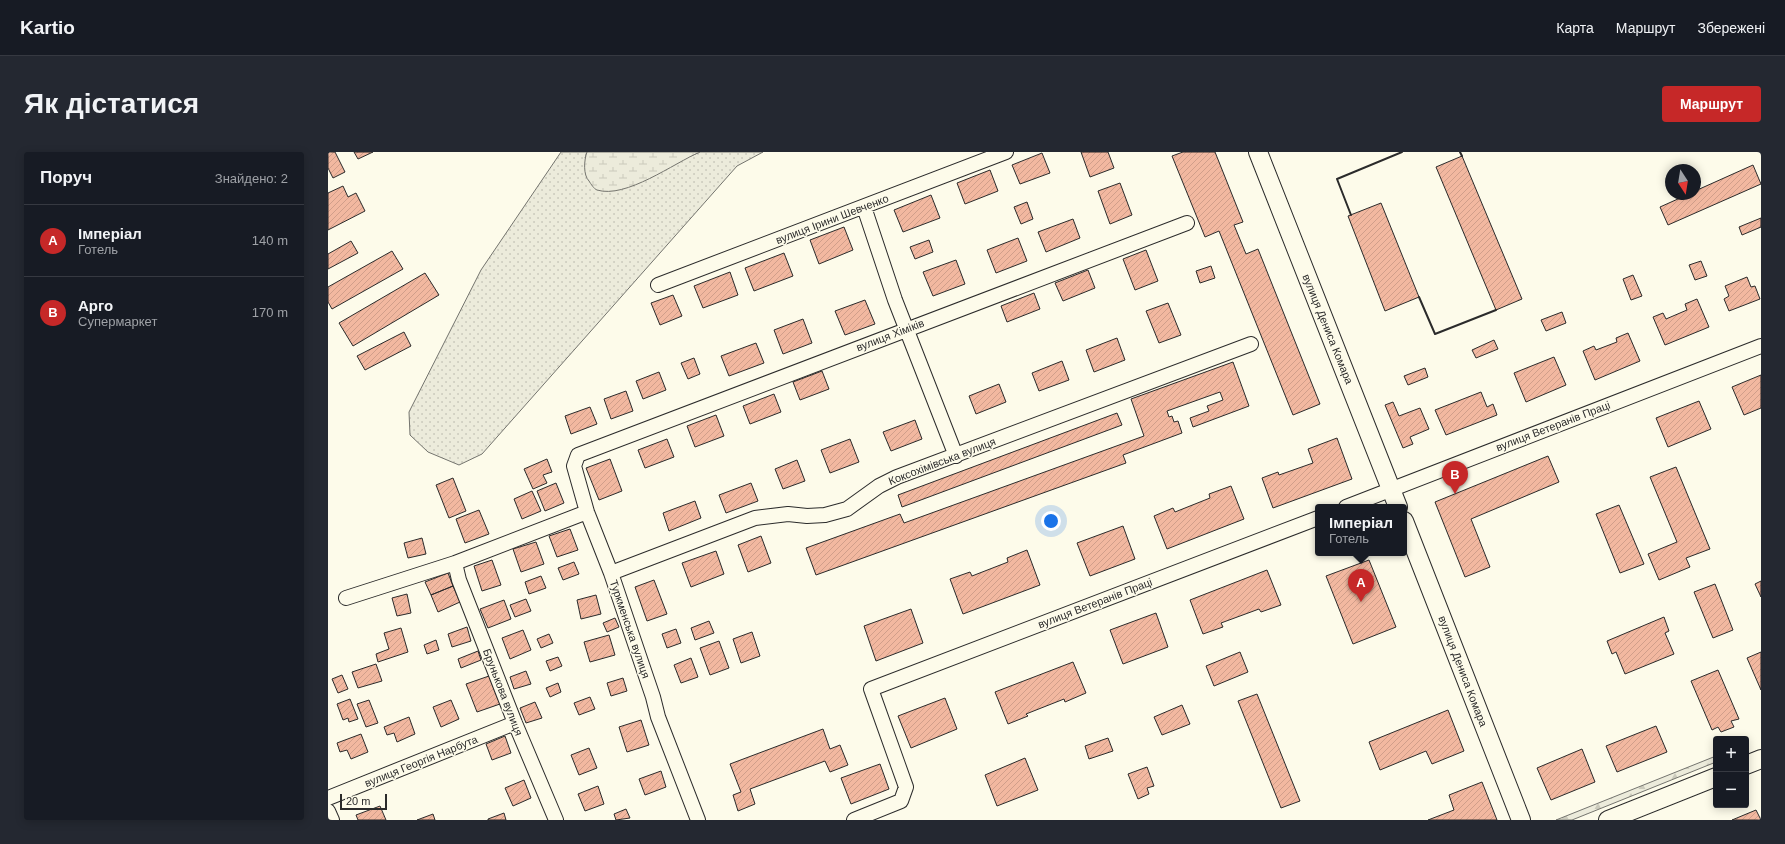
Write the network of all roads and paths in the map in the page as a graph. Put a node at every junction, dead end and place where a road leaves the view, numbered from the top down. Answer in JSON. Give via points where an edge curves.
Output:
{"nodes":[{"id":1,"x":1006,"y":152,"type":"edge"},
{"id":2,"x":1258,"y":152,"type":"edge"},
{"id":3,"x":864,"y":207,"type":"junction"},
{"id":4,"x":1187,"y":223,"type":"dead end"},
{"id":5,"x":658,"y":285,"type":"dead end"},
{"id":6,"x":907,"y":329,"type":"junction"},
{"id":7,"x":1251,"y":344,"type":"dead end"},
{"id":8,"x":1761,"y":346,"type":"edge"},
{"id":9,"x":595,"y":449,"type":"joint"},
{"id":10,"x":956,"y":456,"type":"junction"},
{"id":11,"x":1391,"y":490,"type":"junction"},
{"id":12,"x":1354,"y":504,"type":"edge"},
{"id":13,"x":1397,"y":504,"type":"edge"},
{"id":14,"x":587,"y":512,"type":"junction"},
{"id":15,"x":1315,"y":519,"type":"edge"},
{"id":16,"x":1407,"y":529,"type":"edge"},
{"id":17,"x":455,"y":563,"type":"junction"},
{"id":18,"x":611,"y":573,"type":"junction"},
{"id":19,"x":346,"y":598,"type":"dead end"},
{"id":20,"x":515,"y":723,"type":"junction"},
{"id":21,"x":1761,"y":759,"type":"edge"},
{"id":22,"x":1749,"y":764,"type":"edge"},
{"id":23,"x":1713,"y":778,"type":"edge"},
{"id":24,"x":328,"y":798,"type":"edge"},
{"id":25,"x":328,"y":811,"type":"edge"},
{"id":26,"x":332,"y":820,"type":"edge"},
{"id":27,"x":556,"y":820,"type":"edge"},
{"id":28,"x":698,"y":820,"type":"edge"},
{"id":29,"x":854,"y":820,"type":"edge"},
{"id":30,"x":1521,"y":820,"type":"edge"},
{"id":31,"x":1608,"y":820,"type":"edge"}],
"edges":[{"from":1,"to":3,"type":"street","name":"вулиця Ірини Шевченко"},
{"from":2,"to":11,"type":"street","name":"вулиця Дениса Комара"},
{"from":3,"to":5,"type":"street","name":"вулиця Ірини Шевченко"},
{"from":3,"to":6,"type":"street"},
{"from":4,"to":6,"type":"street","name":"вулиця Хіміків"},
{"from":6,"to":9,"type":"street","name":"вулиця Хіміків"},
{"from":6,"to":10,"type":"street"},
{"from":7,"to":10,"type":"street","name":"Коксохімівська вулиця"},
{"from":8,"to":11,"type":"street","name":"вулиця Ветеранів Праці"},
{"from":9,"to":14,"type":"street","name":"Туркменська вулиця","via":[[578,455],[574,466]]},
{"from":10,"to":18,"type":"street","name":"Коксохімівська вулиця","via":[[879,486],[847,509],[825,515],[788,514],[755,518]]},
{"from":11,"to":12,"type":"street","name":"вулиця Ветеранів Праці"},
{"from":11,"to":13,"type":"street","name":"вулиця Дениса Комара"},
{"from":14,"to":17,"type":"street"},
{"from":14,"to":18,"type":"street","name":"Туркменська вулиця"},
{"from":15,"to":29,"type":"street","name":"вулиця Ветеранів Праці","via":[[871,689],[906,787],[900,801]]},
{"from":16,"to":30,"type":"street","name":"вулиця Дениса Комара"},
{"from":17,"to":19,"type":"street"},
{"from":17,"to":20,"type":"street","name":"Брунькова вулиця","via":[[459,580]]},
{"from":18,"to":28,"type":"street","name":"Туркменська вулиця","via":[[658,717]]},
{"from":20,"to":24,"type":"street","name":"вулиця Георгія Нарбута"},
{"from":20,"to":27,"type":"street","name":"Брунькова вулиця"},
{"from":21,"to":22,"type":"street"},
{"from":23,"to":31,"type":"street"},
{"from":25,"to":26,"type":"street"}]}
